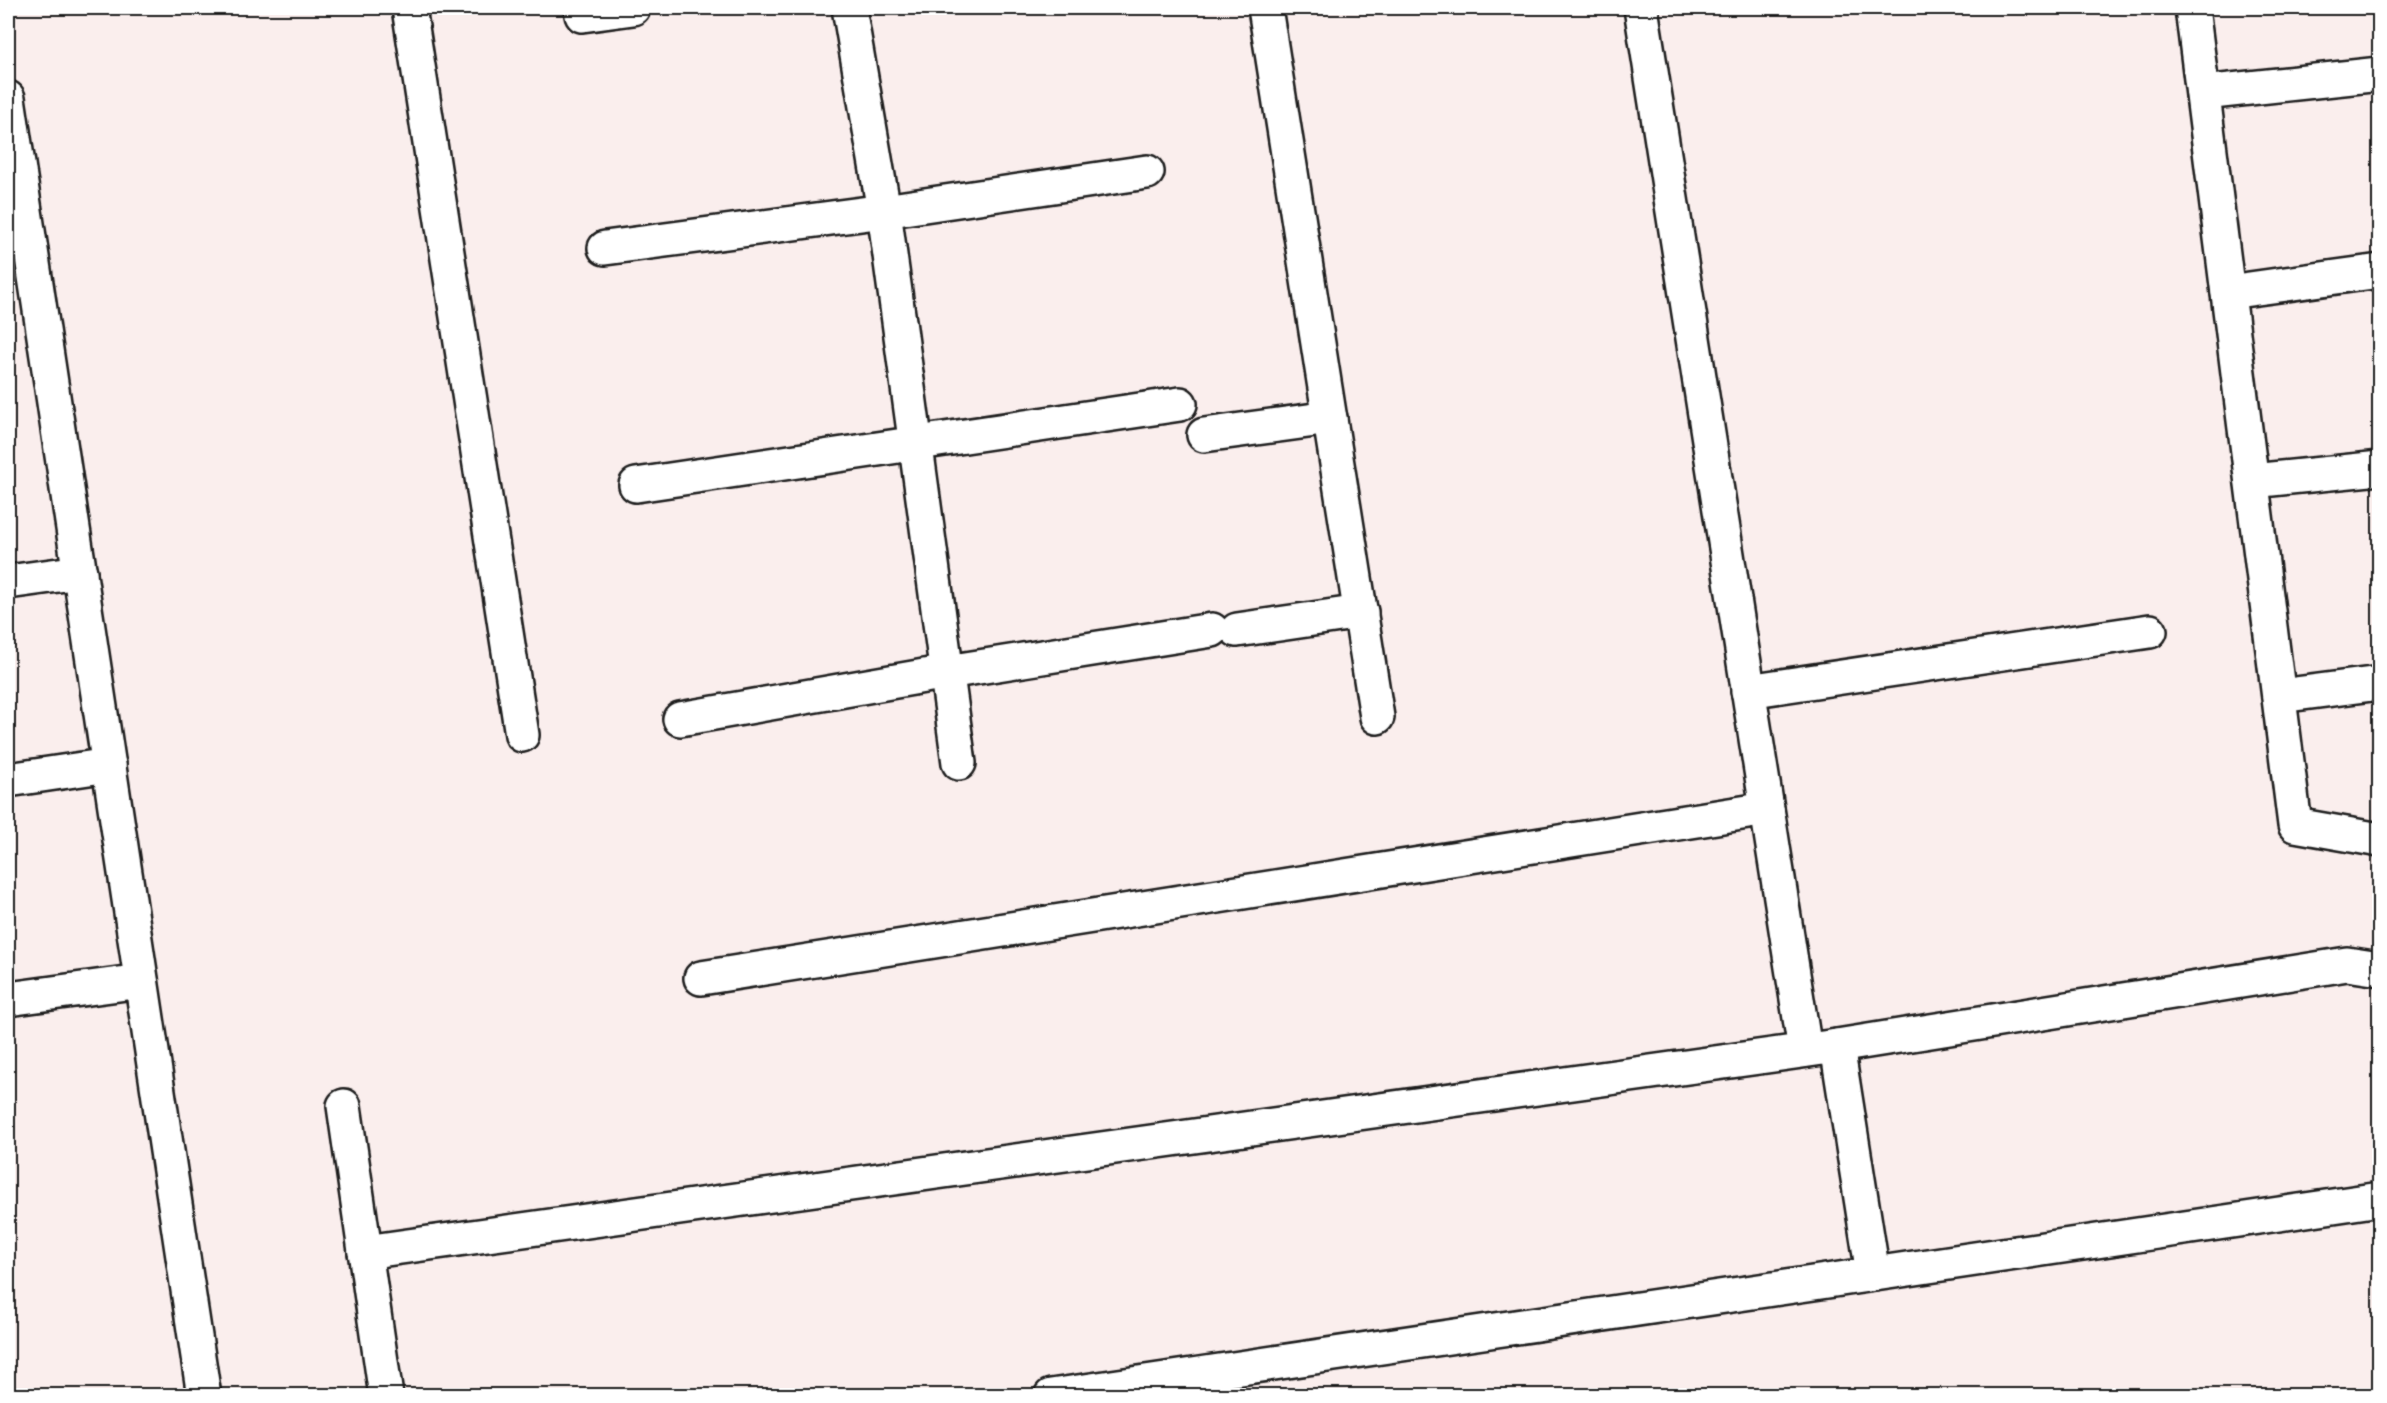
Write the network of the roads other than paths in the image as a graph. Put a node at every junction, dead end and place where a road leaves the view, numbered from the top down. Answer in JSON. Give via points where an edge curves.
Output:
{"nodes":[{"id":1,"x":409,"y":8,"type":"edge"},
{"id":2,"x":633,"y":8,"type":"edge"},
{"id":3,"x":849,"y":8,"type":"edge"},
{"id":4,"x":1265,"y":8,"type":"edge"},
{"id":5,"x":1641,"y":8,"type":"edge"},
{"id":6,"x":2192,"y":8,"type":"edge"},
{"id":7,"x":582,"y":15,"type":"dead end"},
{"id":8,"x":2379,"y":74,"type":"edge"},
{"id":9,"x":2203,"y":93,"type":"junction"},
{"id":10,"x":8,"y":98,"type":"edge"},
{"id":11,"x":1147,"y":172,"type":"dead end"},
{"id":12,"x":884,"y":211,"type":"junction"},
{"id":13,"x":605,"y":248,"type":"dead end"},
{"id":14,"x":2379,"y":271,"type":"edge"},
{"id":15,"x":2228,"y":292,"type":"junction"},
{"id":16,"x":1180,"y":404,"type":"dead end"},
{"id":17,"x":1330,"y":418,"type":"junction"},
{"id":18,"x":1204,"y":435,"type":"dead end"},
{"id":19,"x":916,"y":444,"type":"junction"},
{"id":20,"x":2379,"y":468,"type":"edge"},
{"id":21,"x":2252,"y":481,"type":"junction"},
{"id":22,"x":636,"y":485,"type":"dead end"},
{"id":23,"x":80,"y":572,"type":"junction"},
{"id":24,"x":8,"y":582,"type":"edge"},
{"id":25,"x":1361,"y":612,"type":"junction"},
{"id":26,"x":2150,"y":631,"type":"dead end"},
{"id":27,"x":947,"y":672,"type":"junction"},
{"id":28,"x":2379,"y":683,"type":"edge"},
{"id":29,"x":1748,"y":691,"type":"junction"},
{"id":30,"x":2280,"y":696,"type":"junction"},
{"id":31,"x":1377,"y":717,"type":"dead end"},
{"id":32,"x":680,"y":719,"type":"dead end"},
{"id":33,"x":522,"y":735,"type":"dead end"},
{"id":34,"x":959,"y":763,"type":"dead end"},
{"id":35,"x":109,"y":765,"type":"junction"},
{"id":36,"x":8,"y":780,"type":"edge"},
{"id":37,"x":1767,"y":809,"type":"junction"},
{"id":38,"x":2379,"y":840,"type":"edge"},
{"id":39,"x":2379,"y":969,"type":"edge"},
{"id":40,"x":701,"y":978,"type":"dead end"},
{"id":41,"x":141,"y":981,"type":"junction"},
{"id":42,"x":8,"y":999,"type":"edge"},
{"id":43,"x":1837,"y":1046,"type":"junction"},
{"id":44,"x":1804,"y":1050,"type":"junction"},
{"id":45,"x":344,"y":1106,"type":"dead end"},
{"id":46,"x":2379,"y":1199,"type":"edge"},
{"id":47,"x":365,"y":1252,"type":"junction"},
{"id":48,"x":1874,"y":1274,"type":"junction"},
{"id":49,"x":204,"y":1395,"type":"edge"},
{"id":50,"x":386,"y":1395,"type":"edge"},
{"id":51,"x":1051,"y":1395,"type":"edge"}],
"edges":[{"from":1,"to":33,"type":"street"},
{"from":2,"to":7,"type":"street"},
{"from":3,"to":12,"type":"street"},
{"from":4,"to":17,"type":"street"},
{"from":5,"to":29,"type":"street"},
{"from":6,"to":9,"type":"street"},
{"from":8,"to":9,"type":"street"},
{"from":9,"to":15,"type":"street"},
{"from":10,"to":23,"type":"street"},
{"from":11,"to":12,"type":"street"},
{"from":12,"to":13,"type":"street"},
{"from":12,"to":19,"type":"street"},
{"from":14,"to":15,"type":"street"},
{"from":15,"to":21,"type":"street"},
{"from":16,"to":19,"type":"street"},
{"from":17,"to":18,"type":"street"},
{"from":17,"to":25,"type":"street"},
{"from":19,"to":22,"type":"street"},
{"from":19,"to":27,"type":"street"},
{"from":20,"to":21,"type":"street"},
{"from":21,"to":30,"type":"street"},
{"from":23,"to":24,"type":"street"},
{"from":23,"to":35,"type":"street"},
{"from":25,"to":27,"type":"street"},
{"from":25,"to":31,"type":"street"},
{"from":26,"to":29,"type":"street"},
{"from":27,"to":32,"type":"street"},
{"from":27,"to":34,"type":"street"},
{"from":28,"to":30,"type":"street"},
{"from":29,"to":37,"type":"street"},
{"from":30,"to":38,"type":"street","via":[[2295,825]]},
{"from":35,"to":36,"type":"street"},
{"from":35,"to":41,"type":"street"},
{"from":37,"to":40,"type":"street"},
{"from":37,"to":44,"type":"street"},
{"from":39,"to":43,"type":"street","via":[[2347,964]]},
{"from":41,"to":42,"type":"street"},
{"from":41,"to":49,"type":"street"},
{"from":43,"to":44,"type":"street"},
{"from":43,"to":48,"type":"street"},
{"from":44,"to":47,"type":"street"},
{"from":45,"to":47,"type":"street"},
{"from":46,"to":48,"type":"street"},
{"from":47,"to":50,"type":"street"},
{"from":48,"to":51,"type":"street"}]}
